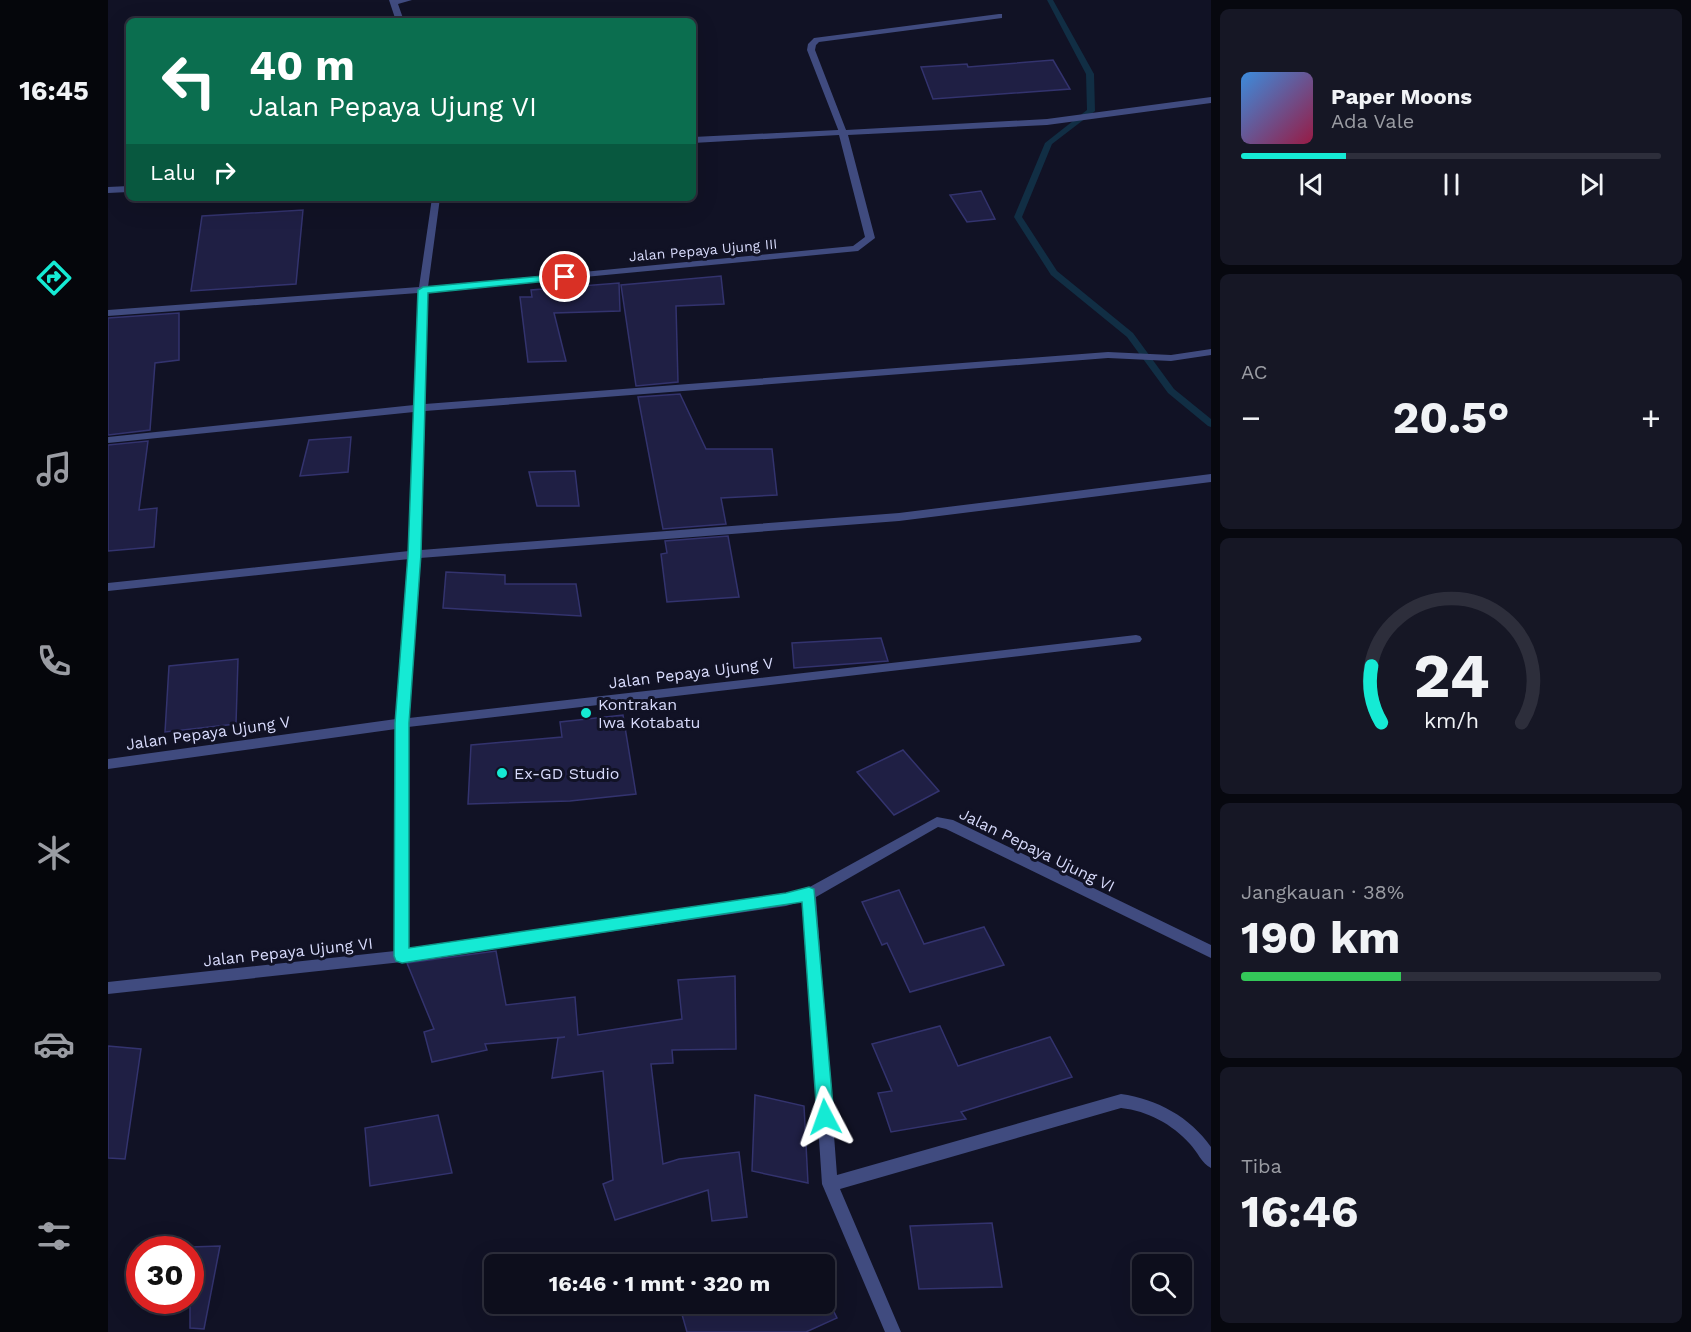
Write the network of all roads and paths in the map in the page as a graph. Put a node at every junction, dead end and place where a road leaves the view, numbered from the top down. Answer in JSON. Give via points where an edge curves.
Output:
{"nodes":[{"id":1,"x":408,"y":0,"type":"edge"},
{"id":2,"x":394,"y":1,"type":"edge"},
{"id":3,"x":999,"y":16,"type":"dead end"},
{"id":4,"x":399,"y":18,"type":"edge"},
{"id":5,"x":1211,"y":100,"type":"edge"},
{"id":6,"x":842,"y":130,"type":"junction"},
{"id":7,"x":696,"y":140,"type":"edge"},
{"id":8,"x":126,"y":189,"type":"edge"},
{"id":9,"x":108,"y":190,"type":"edge"},
{"id":10,"x":436,"y":201,"type":"edge"},
{"id":11,"x":423,"y":290,"type":"junction"},
{"id":12,"x":108,"y":313,"type":"edge"},
{"id":13,"x":1211,"y":352,"type":"edge"},
{"id":14,"x":419,"y":408,"type":"junction"},
{"id":15,"x":108,"y":440,"type":"edge"},
{"id":16,"x":1211,"y":478,"type":"edge"},
{"id":17,"x":414,"y":554,"type":"junction"},
{"id":18,"x":108,"y":587,"type":"edge"},
{"id":19,"x":1136,"y":639,"type":"dead end"},
{"id":20,"x":402,"y":723,"type":"junction"},
{"id":21,"x":108,"y":764,"type":"edge"},
{"id":22,"x":809,"y":894,"type":"junction"},
{"id":23,"x":1211,"y":952,"type":"edge"},
{"id":24,"x":402,"y":956,"type":"junction"},
{"id":25,"x":108,"y":988,"type":"edge"},
{"id":26,"x":1211,"y":1161,"type":"edge"},
{"id":27,"x":830,"y":1184,"type":"junction"},
{"id":28,"x":893,"y":1332,"type":"edge"}],
"edges":[{"from":1,"to":2,"type":"street"},
{"from":2,"to":4,"type":"street"},
{"from":3,"to":6,"type":"street","via":[[817,40],[811,50]]},
{"from":5,"to":6,"type":"street","via":[[1047,122]]},
{"from":6,"to":7,"type":"street"},
{"from":6,"to":11,"type":"street","name":"Jalan Pepaya Ujung III","via":[[870,238],[855,249]]},
{"from":8,"to":9,"type":"street"},
{"from":10,"to":11,"type":"street"},
{"from":11,"to":12,"type":"street"},
{"from":11,"to":14,"type":"street"},
{"from":13,"to":14,"type":"street","via":[[1187,357],[1108,355]]},
{"from":14,"to":15,"type":"street"},
{"from":14,"to":17,"type":"street"},
{"from":16,"to":17,"type":"street","via":[[899,517]]},
{"from":17,"to":18,"type":"street"},
{"from":17,"to":20,"type":"street"},
{"from":19,"to":20,"type":"street","name":"Jalan Pepaya Ujung V"},
{"from":20,"to":21,"type":"street","name":"Jalan Pepaya Ujung V"},
{"from":20,"to":24,"type":"street"},
{"from":22,"to":23,"type":"street","name":"Jalan Pepaya Ujung VI","via":[[937,822]]},
{"from":22,"to":24,"type":"street","name":"Jalan Pepaya Ujung VI"},
{"from":22,"to":27,"type":"street"},
{"from":24,"to":25,"type":"street","name":"Jalan Pepaya Ujung VI"},
{"from":26,"to":27,"type":"street","via":[[1198,1142],[1176,1123],[1146,1104],[1121,1101]]},
{"from":27,"to":28,"type":"street"}]}
